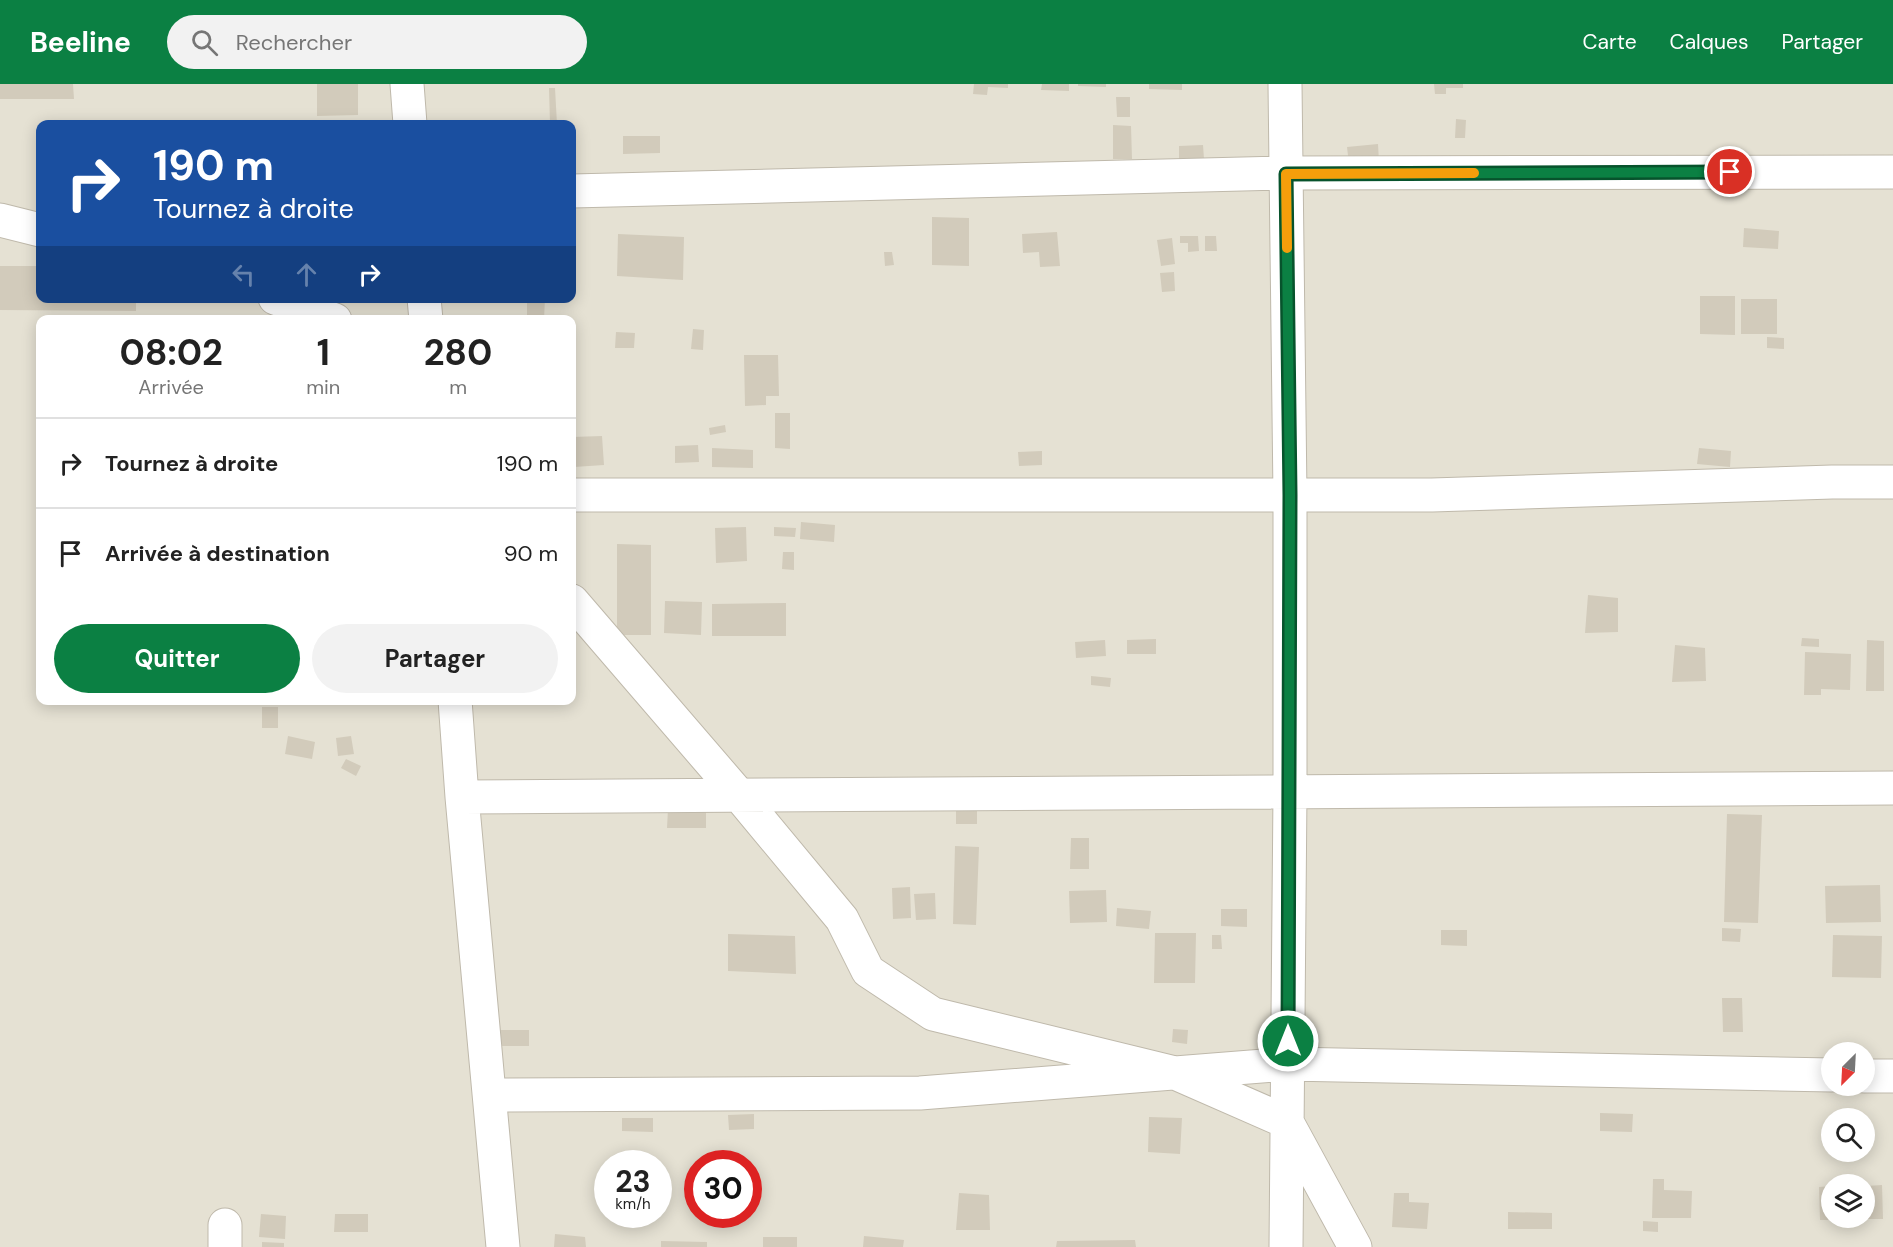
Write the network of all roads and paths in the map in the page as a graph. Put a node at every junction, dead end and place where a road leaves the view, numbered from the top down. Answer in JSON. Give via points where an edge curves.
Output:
{"nodes":[{"id":1,"x":407,"y":84,"type":"edge"},
{"id":2,"x":1285,"y":84,"type":"edge"},
{"id":3,"x":410,"y":120,"type":"edge"},
{"id":4,"x":1893,"y":172,"type":"edge"},
{"id":5,"x":1286,"y":174,"type":"junction"},
{"id":6,"x":576,"y":191,"type":"edge"},
{"id":7,"x":36,"y":210,"type":"edge"},
{"id":8,"x":0,"y":212,"type":"edge"},
{"id":9,"x":0,"y":220,"type":"edge"},
{"id":10,"x":36,"y":229,"type":"edge"},
{"id":11,"x":289,"y":303,"type":"edge"},
{"id":12,"x":321,"y":315,"type":"edge"},
{"id":13,"x":1893,"y":482,"type":"edge"},
{"id":14,"x":576,"y":495,"type":"edge"},
{"id":15,"x":1290,"y":495,"type":"junction"},
{"id":16,"x":576,"y":606,"type":"edge"},
{"id":17,"x":455,"y":705,"type":"edge"},
{"id":18,"x":1893,"y":788,"type":"edge"},
{"id":19,"x":1290,"y":792,"type":"junction"},
{"id":20,"x":739,"y":795,"type":"junction"},
{"id":21,"x":462,"y":797,"type":"junction"},
{"id":22,"x":1288,"y":1064,"type":"junction"},
{"id":23,"x":1174,"y":1072,"type":"junction"},
{"id":24,"x":1821,"y":1075,"type":"edge"},
{"id":25,"x":1875,"y":1076,"type":"edge"},
{"id":26,"x":1893,"y":1076,"type":"edge"},
{"id":27,"x":490,"y":1095,"type":"junction"},
{"id":28,"x":1287,"y":1122,"type":"junction"},
{"id":29,"x":503,"y":1247,"type":"edge"},
{"id":30,"x":1286,"y":1247,"type":"edge"},
{"id":31,"x":1355,"y":1247,"type":"edge"}],
"edges":[{"from":1,"to":3,"type":"street"},
{"from":2,"to":5,"type":"street"},
{"from":4,"to":5,"type":"street"},
{"from":5,"to":6,"type":"street"},
{"from":5,"to":15,"type":"street"},
{"from":7,"to":8,"type":"street"},
{"from":9,"to":10,"type":"street"},
{"from":11,"to":12,"type":"street"},
{"from":13,"to":15,"type":"street","via":[[1432,495]]},
{"from":14,"to":15,"type":"street"},
{"from":15,"to":19,"type":"street"},
{"from":16,"to":20,"type":"street"},
{"from":17,"to":21,"type":"street"},
{"from":18,"to":19,"type":"street"},
{"from":19,"to":20,"type":"street"},
{"from":19,"to":22,"type":"street"},
{"from":20,"to":21,"type":"street"},
{"from":20,"to":23,"type":"street","via":[[842,919],[868,971],[933,1014]]},
{"from":21,"to":27,"type":"street"},
{"from":22,"to":23,"type":"street"},
{"from":22,"to":24,"type":"street"},
{"from":22,"to":28,"type":"street"},
{"from":23,"to":27,"type":"street","via":[[920,1093]]},
{"from":23,"to":28,"type":"street"},
{"from":25,"to":26,"type":"street"},
{"from":27,"to":29,"type":"street"},
{"from":28,"to":30,"type":"street"},
{"from":28,"to":31,"type":"street"}]}
